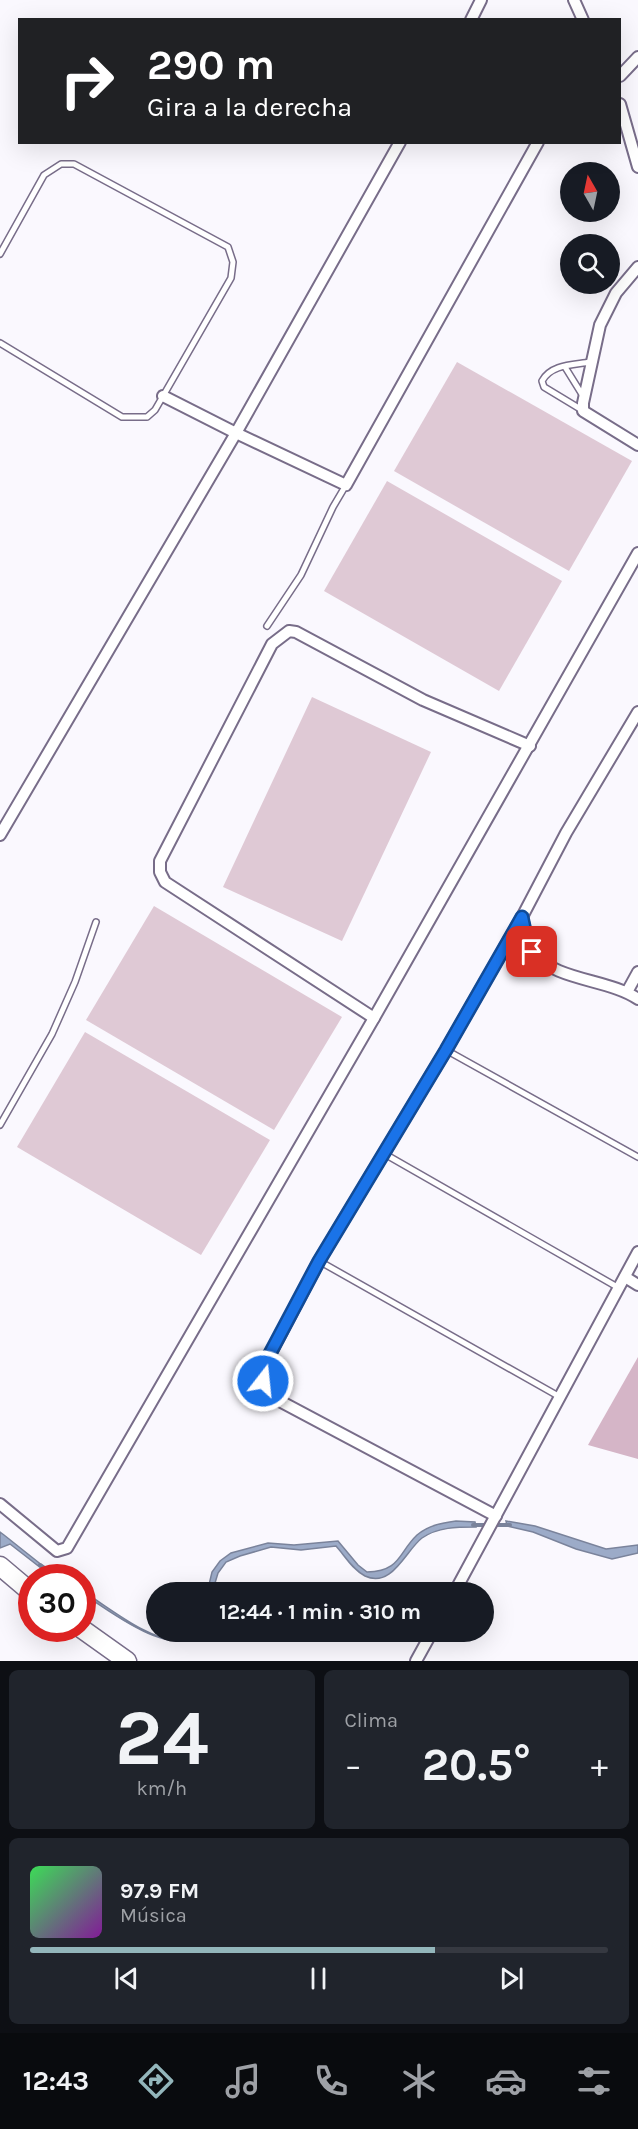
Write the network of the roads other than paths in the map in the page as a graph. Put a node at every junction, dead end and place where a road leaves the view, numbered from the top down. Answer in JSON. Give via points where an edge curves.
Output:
{"nodes":[{"id":1,"x":481,"y":0,"type":"edge"},
{"id":2,"x":574,"y":0,"type":"edge"},
{"id":3,"x":472,"y":18,"type":"edge"},
{"id":4,"x":582,"y":18,"type":"edge"},
{"id":5,"x":638,"y":57,"type":"edge"},
{"id":6,"x":621,"y":75,"type":"edge"},
{"id":7,"x":621,"y":108,"type":"edge"},
{"id":8,"x":399,"y":144,"type":"edge"},
{"id":9,"x":537,"y":144,"type":"edge"},
{"id":10,"x":638,"y":167,"type":"edge"},
{"id":11,"x":0,"y":254,"type":"edge"},
{"id":12,"x":638,"y":267,"type":"edge"},
{"id":13,"x":0,"y":343,"type":"edge"},
{"id":14,"x":590,"y":362,"type":"junction"},
{"id":15,"x":565,"y":367,"type":"junction"},
{"id":16,"x":164,"y":396,"type":"junction"},
{"id":17,"x":584,"y":398,"type":"junction"},
{"id":18,"x":583,"y":411,"type":"junction"},
{"id":19,"x":236,"y":433,"type":"junction"},
{"id":20,"x":638,"y":445,"type":"edge"},
{"id":21,"x":346,"y":485,"type":"junction"},
{"id":22,"x":638,"y":553,"type":"edge"},
{"id":23,"x":267,"y":626,"type":"dead end"},
{"id":24,"x":638,"y":712,"type":"edge"},
{"id":25,"x":530,"y":746,"type":"junction"},
{"id":26,"x":0,"y":834,"type":"edge"},
{"id":27,"x":522,"y":917,"type":"junction"},
{"id":28,"x":96,"y":922,"type":"dead end"},
{"id":29,"x":638,"y":972,"type":"edge"},
{"id":30,"x":627,"y":992,"type":"junction"},
{"id":31,"x":638,"y":999,"type":"edge"},
{"id":32,"x":374,"y":1018,"type":"junction"},
{"id":33,"x":446,"y":1050,"type":"junction"},
{"id":34,"x":0,"y":1125,"type":"edge"},
{"id":35,"x":383,"y":1154,"type":"junction"},
{"id":36,"x":638,"y":1157,"type":"edge"},
{"id":37,"x":638,"y":1252,"type":"edge"},
{"id":38,"x":319,"y":1261,"type":"junction"},
{"id":39,"x":625,"y":1277,"type":"junction"},
{"id":40,"x":638,"y":1285,"type":"edge"},
{"id":41,"x":619,"y":1288,"type":"junction"},
{"id":42,"x":560,"y":1397,"type":"junction"},
{"id":43,"x":0,"y":1504,"type":"edge"},
{"id":44,"x":493,"y":1522,"type":"junction"},
{"id":45,"x":2,"y":1568,"type":"edge"},
{"id":46,"x":18,"y":1581,"type":"edge"},
{"id":47,"x":460,"y":1582,"type":"edge"},
{"id":48,"x":96,"y":1639,"type":"edge"},
{"id":49,"x":426,"y":1642,"type":"edge"},
{"id":50,"x":127,"y":1661,"type":"edge"},
{"id":51,"x":416,"y":1661,"type":"edge"}],
"edges":[{"from":1,"to":3,"type":"street"},
{"from":2,"to":4,"type":"street"},
{"from":5,"to":6,"type":"street"},
{"from":7,"to":10,"type":"street"},
{"from":8,"to":19,"type":"street"},
{"from":9,"to":21,"type":"street"},
{"from":11,"to":16,"type":"lane","via":[[44,175],[61,164],[74,164],[228,247],[233,261],[231,278]]},
{"from":12,"to":14,"type":"street","via":[[602,319]]},
{"from":13,"to":16,"type":"lane","via":[[122,417],[147,417]]},
{"from":14,"to":15,"type":"lane"},
{"from":14,"to":17,"type":"street"},
{"from":15,"to":17,"type":"lane"},
{"from":15,"to":18,"type":"lane","via":[[551,371],[542,384]]},
{"from":16,"to":19,"type":"street"},
{"from":17,"to":18,"type":"street"},
{"from":18,"to":20,"type":"street"},
{"from":19,"to":21,"type":"street"},
{"from":19,"to":26,"type":"street"},
{"from":21,"to":23,"type":"lane","via":[[301,575]]},
{"from":22,"to":25,"type":"street"},
{"from":24,"to":27,"type":"street","via":[[566,833]]},
{"from":25,"to":32,"type":"street"},
{"from":25,"to":32,"type":"street","via":[[423,700],[296,632],[290,631],[272,644],[160,861],[160,872],[165,882]]},
{"from":27,"to":30,"type":"street","via":[[532,952],[543,961],[557,970]]},
{"from":27,"to":33,"type":"street"},
{"from":28,"to":34,"type":"lane","via":[[52,1034]]},
{"from":29,"to":30,"type":"street"},
{"from":30,"to":31,"type":"street"},
{"from":32,"to":43,"type":"street","via":[[67,1548],[57,1551]]},
{"from":33,"to":35,"type":"street"},
{"from":33,"to":36,"type":"lane"},
{"from":35,"to":38,"type":"street"},
{"from":35,"to":41,"type":"lane"},
{"from":37,"to":39,"type":"street"},
{"from":38,"to":42,"type":"lane"},
{"from":38,"to":44,"type":"street","via":[[262,1370],[267,1390],[274,1398]]},
{"from":39,"to":40,"type":"street"},
{"from":39,"to":41,"type":"street"},
{"from":41,"to":42,"type":"street"},
{"from":42,"to":44,"type":"street"},
{"from":44,"to":47,"type":"street"},
{"from":45,"to":46,"type":"highway"},
{"from":48,"to":50,"type":"highway"},
{"from":49,"to":51,"type":"street"}]}
